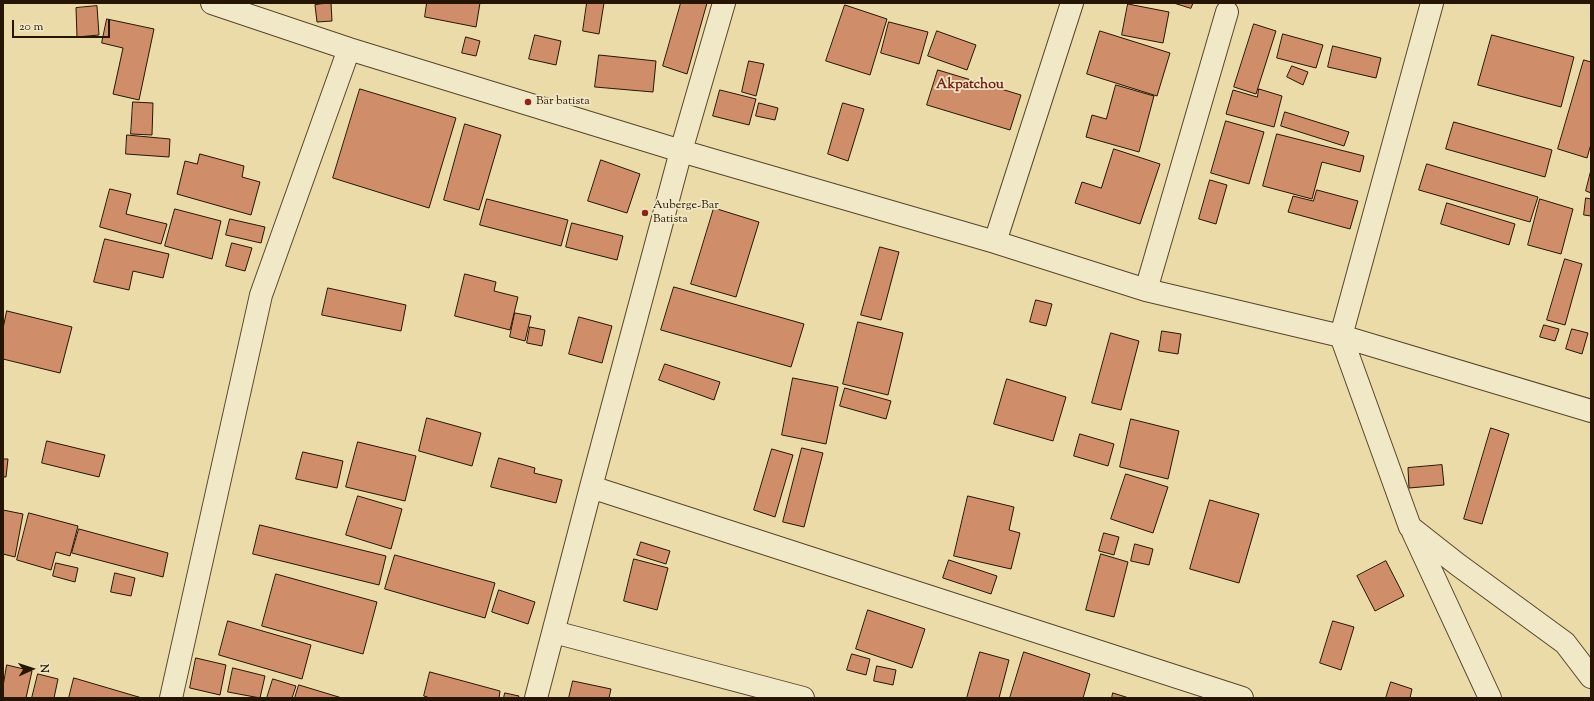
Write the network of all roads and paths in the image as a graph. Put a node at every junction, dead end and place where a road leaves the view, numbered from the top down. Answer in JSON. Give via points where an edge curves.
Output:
{"nodes":[{"id":1,"x":212,"y":3,"type":"edge"},
{"id":2,"x":724,"y":3,"type":"edge"},
{"id":3,"x":1072,"y":3,"type":"edge"},
{"id":4,"x":1432,"y":3,"type":"edge"},
{"id":5,"x":1227,"y":12,"type":"dead end"},
{"id":6,"x":349,"y":49,"type":"junction"},
{"id":7,"x":681,"y":151,"type":"junction"},
{"id":8,"x":995,"y":242,"type":"junction"},
{"id":9,"x":1146,"y":290,"type":"junction"},
{"id":10,"x":1341,"y":336,"type":"junction"},
{"id":11,"x":1591,"y":411,"type":"edge"},
{"id":12,"x":591,"y":487,"type":"junction"},
{"id":13,"x":1410,"y":527,"type":"junction"},
{"id":14,"x":554,"y":632,"type":"junction"},
{"id":15,"x":1591,"y":677,"type":"edge"},
{"id":16,"x":764,"y":693,"type":"edge"},
{"id":17,"x":172,"y":698,"type":"edge"},
{"id":18,"x":536,"y":698,"type":"edge"},
{"id":19,"x":803,"y":698,"type":"edge"},
{"id":20,"x":1242,"y":698,"type":"edge"},
{"id":21,"x":1490,"y":698,"type":"edge"}],
"edges":[{"from":1,"to":6,"type":"street"},
{"from":2,"to":7,"type":"street"},
{"from":3,"to":8,"type":"street"},
{"from":4,"to":10,"type":"street"},
{"from":5,"to":9,"type":"street"},
{"from":6,"to":7,"type":"street"},
{"from":6,"to":17,"type":"street","via":[[261,295]]},
{"from":7,"to":8,"type":"street"},
{"from":7,"to":12,"type":"street"},
{"from":8,"to":9,"type":"street"},
{"from":9,"to":10,"type":"street"},
{"from":10,"to":11,"type":"street"},
{"from":10,"to":13,"type":"street"},
{"from":12,"to":14,"type":"street"},
{"from":12,"to":20,"type":"street"},
{"from":13,"to":15,"type":"street","via":[[1565,643]]},
{"from":13,"to":21,"type":"street"},
{"from":14,"to":16,"type":"street"},
{"from":14,"to":18,"type":"street"},
{"from":16,"to":19,"type":"street"}]}
